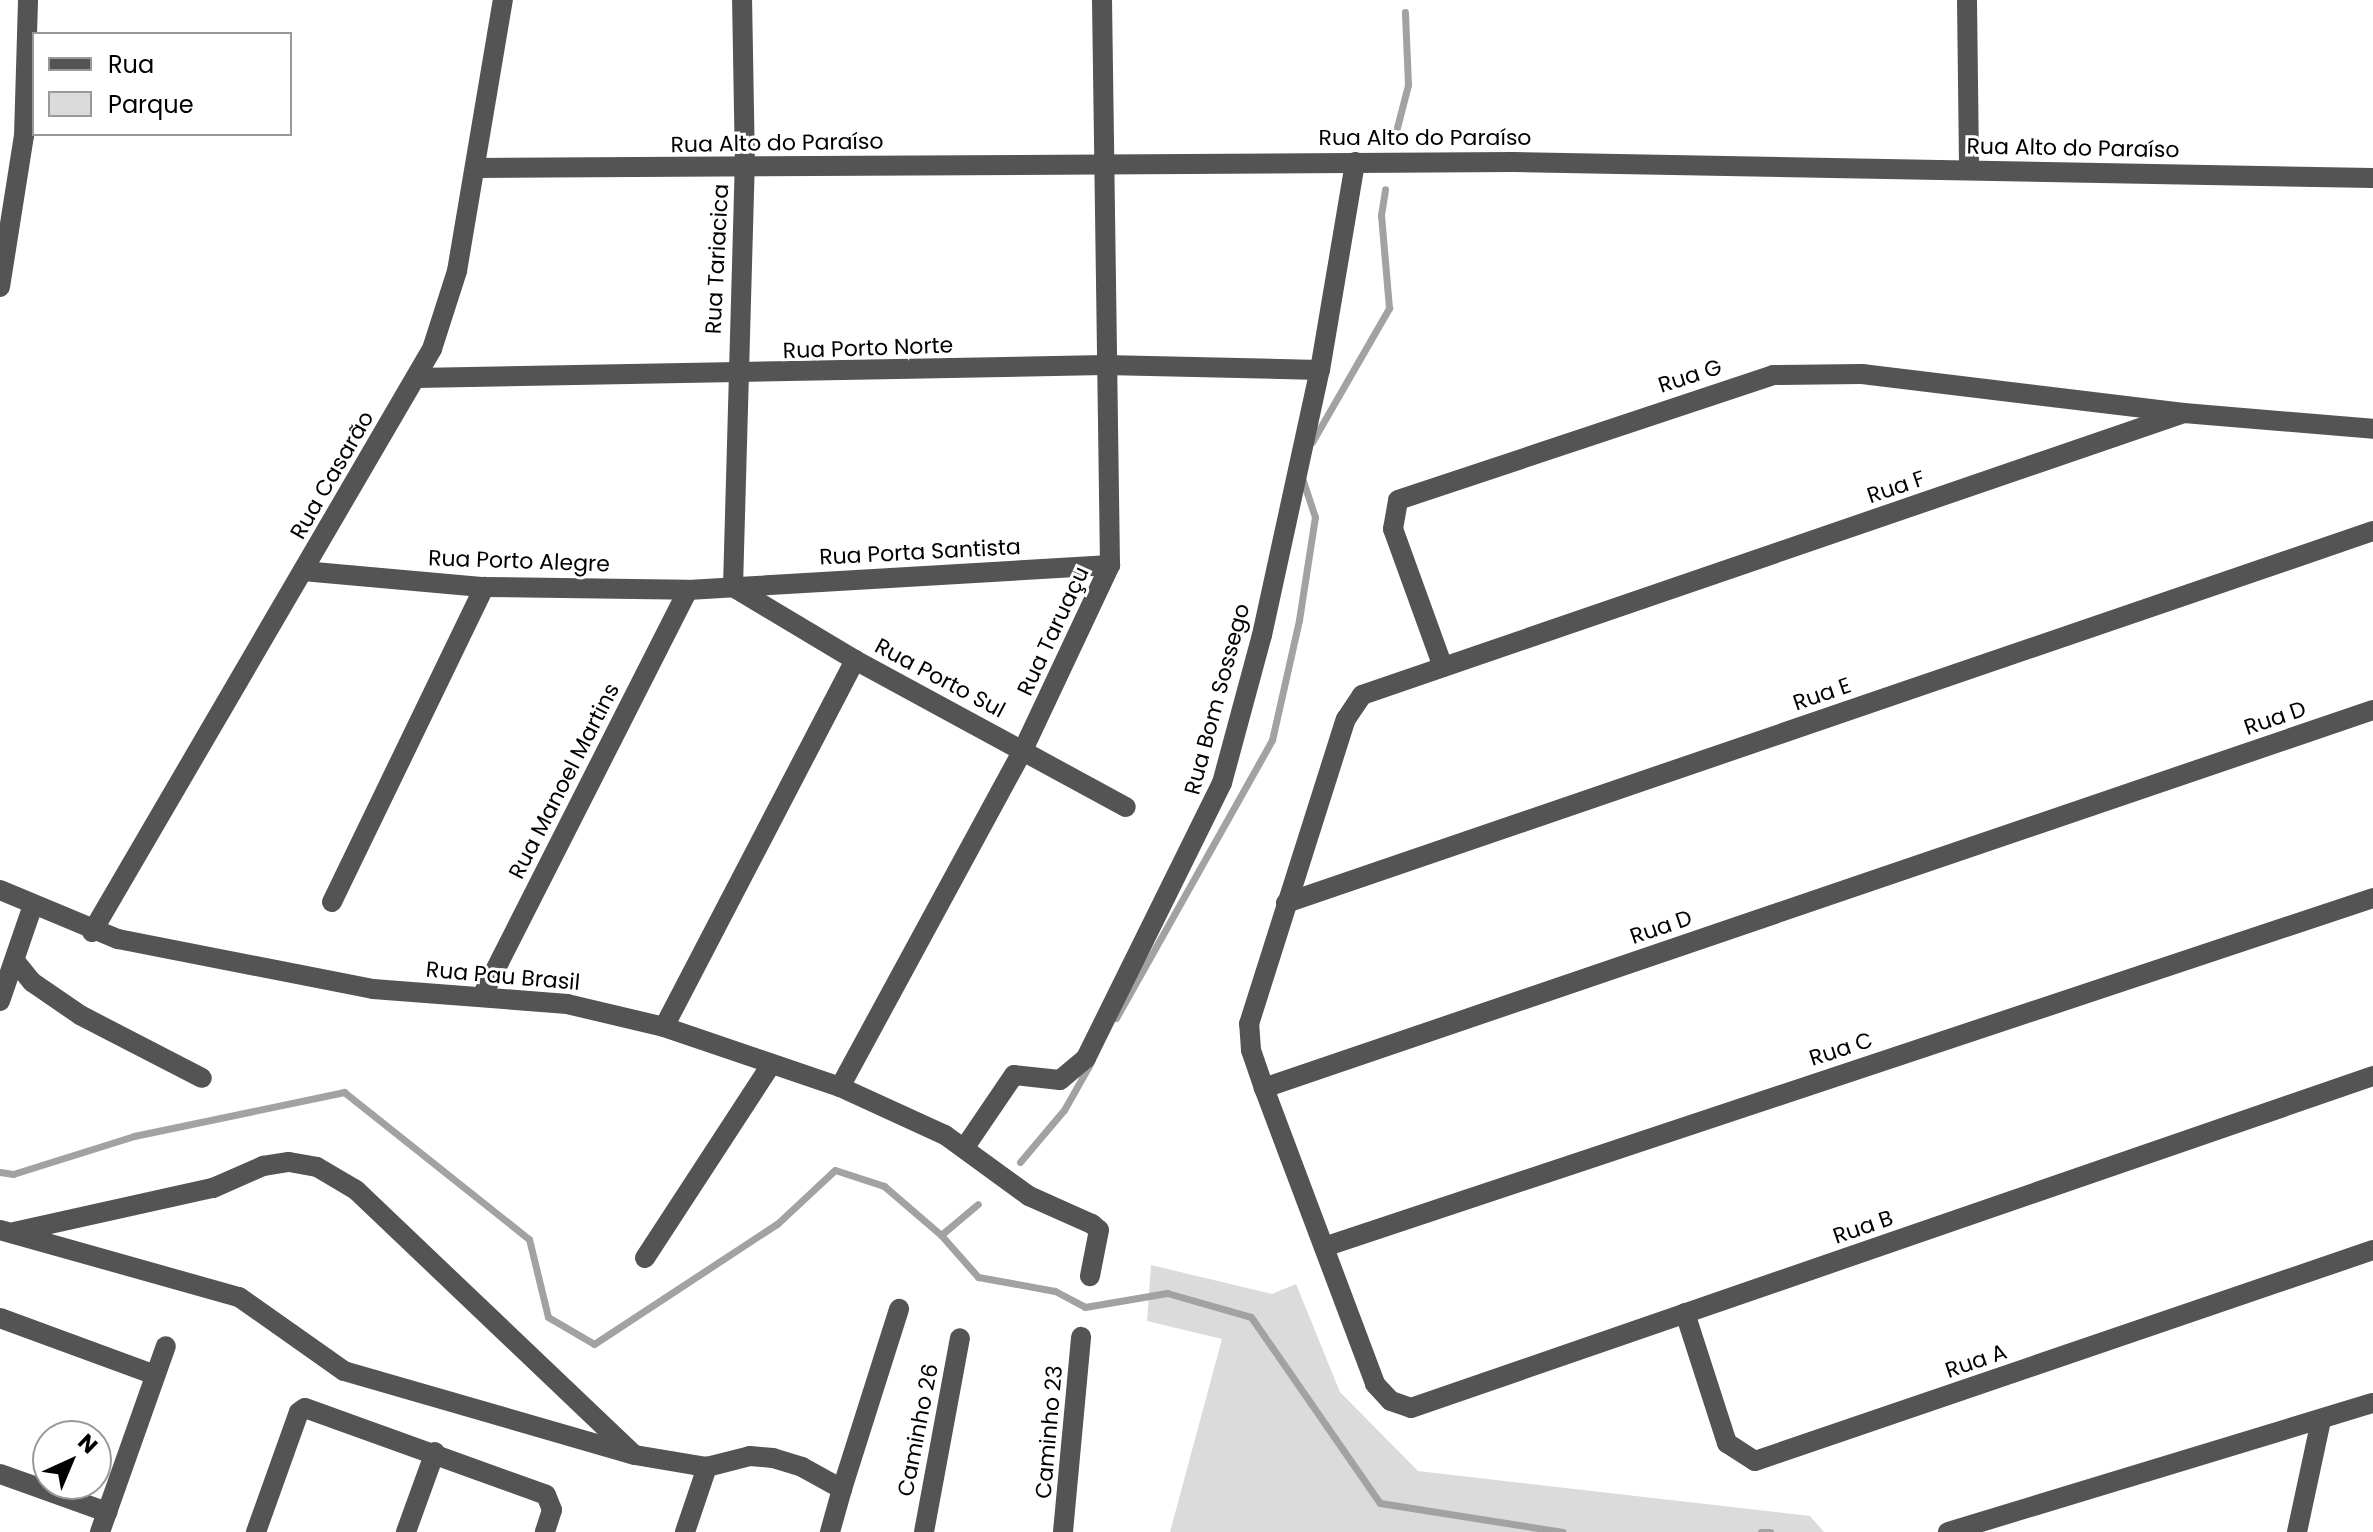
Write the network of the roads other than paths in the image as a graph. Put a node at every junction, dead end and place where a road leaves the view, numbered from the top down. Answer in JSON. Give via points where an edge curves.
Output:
{"nodes":[{"id":1,"x":28,"y":0,"type":"edge"},
{"id":2,"x":503,"y":0,"type":"edge"},
{"id":3,"x":742,"y":0,"type":"edge"},
{"id":4,"x":1102,"y":0,"type":"edge"},
{"id":5,"x":1967,"y":0,"type":"edge"},
{"id":6,"x":1105,"y":160,"type":"junction"},
{"id":7,"x":1355,"y":162,"type":"junction"},
{"id":8,"x":476,"y":168,"type":"junction"},
{"id":9,"x":745,"y":168,"type":"junction"},
{"id":10,"x":1969,"y":170,"type":"junction"},
{"id":11,"x":2373,"y":178,"type":"edge"},
{"id":12,"x":0,"y":286,"type":"edge"},
{"id":13,"x":1105,"y":365,"type":"junction"},
{"id":14,"x":1320,"y":370,"type":"junction"},
{"id":15,"x":736,"y":376,"type":"junction"},
{"id":16,"x":416,"y":378,"type":"junction"},
{"id":17,"x":2184,"y":413,"type":"junction"},
{"id":18,"x":2373,"y":429,"type":"edge"},
{"id":19,"x":2373,"y":531,"type":"edge"},
{"id":20,"x":1110,"y":565,"type":"junction"},
{"id":21,"x":303,"y":571,"type":"junction"},
{"id":22,"x":484,"y":587,"type":"junction"},
{"id":23,"x":733,"y":587,"type":"junction"},
{"id":24,"x":688,"y":590,"type":"junction"},
{"id":25,"x":855,"y":660,"type":"junction"},
{"id":26,"x":1443,"y":667,"type":"junction"},
{"id":27,"x":2373,"y":710,"type":"edge"},
{"id":28,"x":1023,"y":750,"type":"junction"},
{"id":29,"x":1126,"y":807,"type":"dead end"},
{"id":30,"x":0,"y":890,"type":"edge"},
{"id":31,"x":2373,"y":898,"type":"edge"},
{"id":32,"x":332,"y":902,"type":"dead end"},
{"id":33,"x":1286,"y":903,"type":"junction"},
{"id":34,"x":32,"y":908,"type":"junction"},
{"id":35,"x":92,"y":932,"type":"junction"},
{"id":36,"x":15,"y":961,"type":"junction"},
{"id":37,"x":483,"y":994,"type":"junction"},
{"id":38,"x":0,"y":1001,"type":"edge"},
{"id":39,"x":664,"y":1027,"type":"junction"},
{"id":40,"x":770,"y":1066,"type":"junction"},
{"id":41,"x":2373,"y":1076,"type":"edge"},
{"id":42,"x":202,"y":1078,"type":"dead end"},
{"id":43,"x":840,"y":1087,"type":"junction"},
{"id":44,"x":1264,"y":1088,"type":"junction"},
{"id":45,"x":965,"y":1147,"type":"junction"},
{"id":46,"x":6,"y":1232,"type":"edge"},
{"id":47,"x":1324,"y":1247,"type":"junction"},
{"id":48,"x":2373,"y":1250,"type":"edge"},
{"id":49,"x":645,"y":1258,"type":"dead end"},
{"id":50,"x":1090,"y":1276,"type":"dead end"},
{"id":51,"x":899,"y":1309,"type":"dead end"},
{"id":52,"x":1685,"y":1313,"type":"junction"},
{"id":53,"x":0,"y":1318,"type":"edge"},
{"id":54,"x":1081,"y":1337,"type":"dead end"},
{"id":55,"x":960,"y":1338,"type":"dead end"},
{"id":56,"x":166,"y":1346,"type":"dead end"},
{"id":57,"x":155,"y":1375,"type":"junction"},
{"id":58,"x":2373,"y":1403,"type":"edge"},
{"id":59,"x":2321,"y":1420,"type":"junction"},
{"id":60,"x":435,"y":1452,"type":"junction"},
{"id":61,"x":635,"y":1455,"type":"junction"},
{"id":62,"x":707,"y":1467,"type":"junction"},
{"id":63,"x":0,"y":1474,"type":"edge"},
{"id":64,"x":842,"y":1489,"type":"junction"},
{"id":65,"x":107,"y":1512,"type":"junction"},
{"id":66,"x":100,"y":1532,"type":"edge"},
{"id":67,"x":256,"y":1532,"type":"edge"},
{"id":68,"x":406,"y":1532,"type":"edge"},
{"id":69,"x":545,"y":1532,"type":"edge"},
{"id":70,"x":685,"y":1532,"type":"edge"},
{"id":71,"x":830,"y":1532,"type":"edge"},
{"id":72,"x":924,"y":1532,"type":"edge"},
{"id":73,"x":1063,"y":1532,"type":"edge"},
{"id":74,"x":1948,"y":1532,"type":"edge"},
{"id":75,"x":2297,"y":1532,"type":"edge"}],
"edges":[{"from":1,"to":12,"type":"street","via":[[24,136]]},
{"from":2,"to":8,"type":"street","name":"Rua Casarão"},
{"from":3,"to":9,"type":"street","name":"Rua Tariacica"},
{"from":4,"to":6,"type":"street","name":"Rua Taruaçu"},
{"from":5,"to":10,"type":"street"},
{"from":6,"to":7,"type":"street","name":"Rua Alto do Paraíso"},
{"from":6,"to":9,"type":"street","name":"Rua Alto do Paraíso"},
{"from":6,"to":13,"type":"street","name":"Rua Taruaçu"},
{"from":7,"to":10,"type":"street","name":"Rua Alto do Paraíso"},
{"from":7,"to":14,"type":"street","name":"Rua Bom Sossego"},
{"from":8,"to":9,"type":"street","name":"Rua Alto do Paraíso"},
{"from":8,"to":16,"type":"street","name":"Rua Casarão","via":[[450,302]]},
{"from":9,"to":15,"type":"street","name":"Rua Tariacica"},
{"from":10,"to":11,"type":"street","name":"Rua Alto do Paraíso"},
{"from":13,"to":14,"type":"street","name":"Rua Porto Norte"},
{"from":13,"to":15,"type":"street","name":"Rua Porto Norte"},
{"from":13,"to":20,"type":"street","name":"Rua Taruaçu"},
{"from":14,"to":45,"type":"street","name":"Rua Bom Sossego","via":[[1262,635],[1211,811],[1086,1058],[1060,1080],[1014,1075]]},
{"from":15,"to":16,"type":"street","name":"Rua Porto Norte"},
{"from":15,"to":23,"type":"street","name":"Rua Tariacica"},
{"from":16,"to":21,"type":"street","name":"Rua Casarão"},
{"from":17,"to":18,"type":"street","name":"Rua F"},
{"from":17,"to":26,"type":"street","name":"Rua F"},
{"from":17,"to":26,"type":"street","name":"Rua G","via":[[1862,374],[1797,371],[1409,492],[1392,513],[1393,529]]},
{"from":19,"to":33,"type":"street","name":"Rua E"},
{"from":20,"to":23,"type":"street","name":"Rua Porta Santista"},
{"from":20,"to":28,"type":"street","name":"Rua Taruaçu"},
{"from":21,"to":22,"type":"street","name":"Rua Porto Alegre"},
{"from":21,"to":35,"type":"street","name":"Rua Casarão"},
{"from":22,"to":24,"type":"street","name":"Rua Porto Alegre"},
{"from":22,"to":32,"type":"street"},
{"from":23,"to":24,"type":"street","name":"Rua Porto Alegre"},
{"from":23,"to":25,"type":"street","name":"Rua Porto Sul"},
{"from":24,"to":37,"type":"street","name":"Rua Manoel Martins"},
{"from":25,"to":28,"type":"street","name":"Rua Porto Sul"},
{"from":25,"to":39,"type":"street"},
{"from":26,"to":33,"type":"street","via":[[1377,687],[1353,705]]},
{"from":27,"to":44,"type":"street","name":"Rua D"},
{"from":28,"to":29,"type":"street","name":"Rua Porto Sul"},
{"from":28,"to":43,"type":"street","name":"Rua Taruaçu"},
{"from":30,"to":34,"type":"street","name":"Rua Pau Brasil"},
{"from":31,"to":47,"type":"street","name":"Rua C"},
{"from":33,"to":44,"type":"street","via":[[1249,1024]]},
{"from":34,"to":35,"type":"street","name":"Rua Pau Brasil"},
{"from":34,"to":36,"type":"street"},
{"from":35,"to":37,"type":"street","name":"Rua Pau Brasil","via":[[373,989]]},
{"from":36,"to":38,"type":"street"},
{"from":36,"to":42,"type":"street","via":[[32,982],[80,1015]]},
{"from":37,"to":39,"type":"street","name":"Rua Pau Brasil","via":[[567,1004]]},
{"from":39,"to":40,"type":"street","name":"Rua Pau Brasil"},
{"from":40,"to":43,"type":"street","name":"Rua Pau Brasil"},
{"from":40,"to":49,"type":"street"},
{"from":41,"to":52,"type":"street","name":"Rua B"},
{"from":43,"to":45,"type":"street","name":"Rua Pau Brasil"},
{"from":44,"to":47,"type":"street"},
{"from":45,"to":50,"type":"street","name":"Rua Pau Brasil","via":[[1029,1196],[1099,1230]]},
{"from":46,"to":61,"type":"street","via":[[239,1297],[344,1371]]},
{"from":46,"to":61,"type":"street","via":[[213,1188],[263,1166],[289,1162],[317,1167],[356,1190]]},
{"from":47,"to":52,"type":"street","name":"Rua B","via":[[1375,1384],[1403,1407],[1430,1405]]},
{"from":48,"to":52,"type":"street","name":"Rua A","via":[[1755,1461],[1727,1443]]},
{"from":51,"to":64,"type":"street"},
{"from":53,"to":57,"type":"street"},
{"from":54,"to":73,"type":"street","name":"Caminho 23"},
{"from":55,"to":72,"type":"street","name":"Caminho 26"},
{"from":56,"to":57,"type":"street"},
{"from":57,"to":65,"type":"street"},
{"from":58,"to":59,"type":"street"},
{"from":59,"to":74,"type":"street"},
{"from":59,"to":75,"type":"street"},
{"from":60,"to":67,"type":"street","via":[[303,1408]]},
{"from":60,"to":68,"type":"street"},
{"from":60,"to":69,"type":"street","via":[[546,1495],[552,1510]]},
{"from":61,"to":62,"type":"street"},
{"from":62,"to":64,"type":"street","via":[[750,1456],[773,1458]]},
{"from":62,"to":70,"type":"street"},
{"from":63,"to":65,"type":"street"},
{"from":64,"to":71,"type":"street"},
{"from":65,"to":66,"type":"street"}]}
